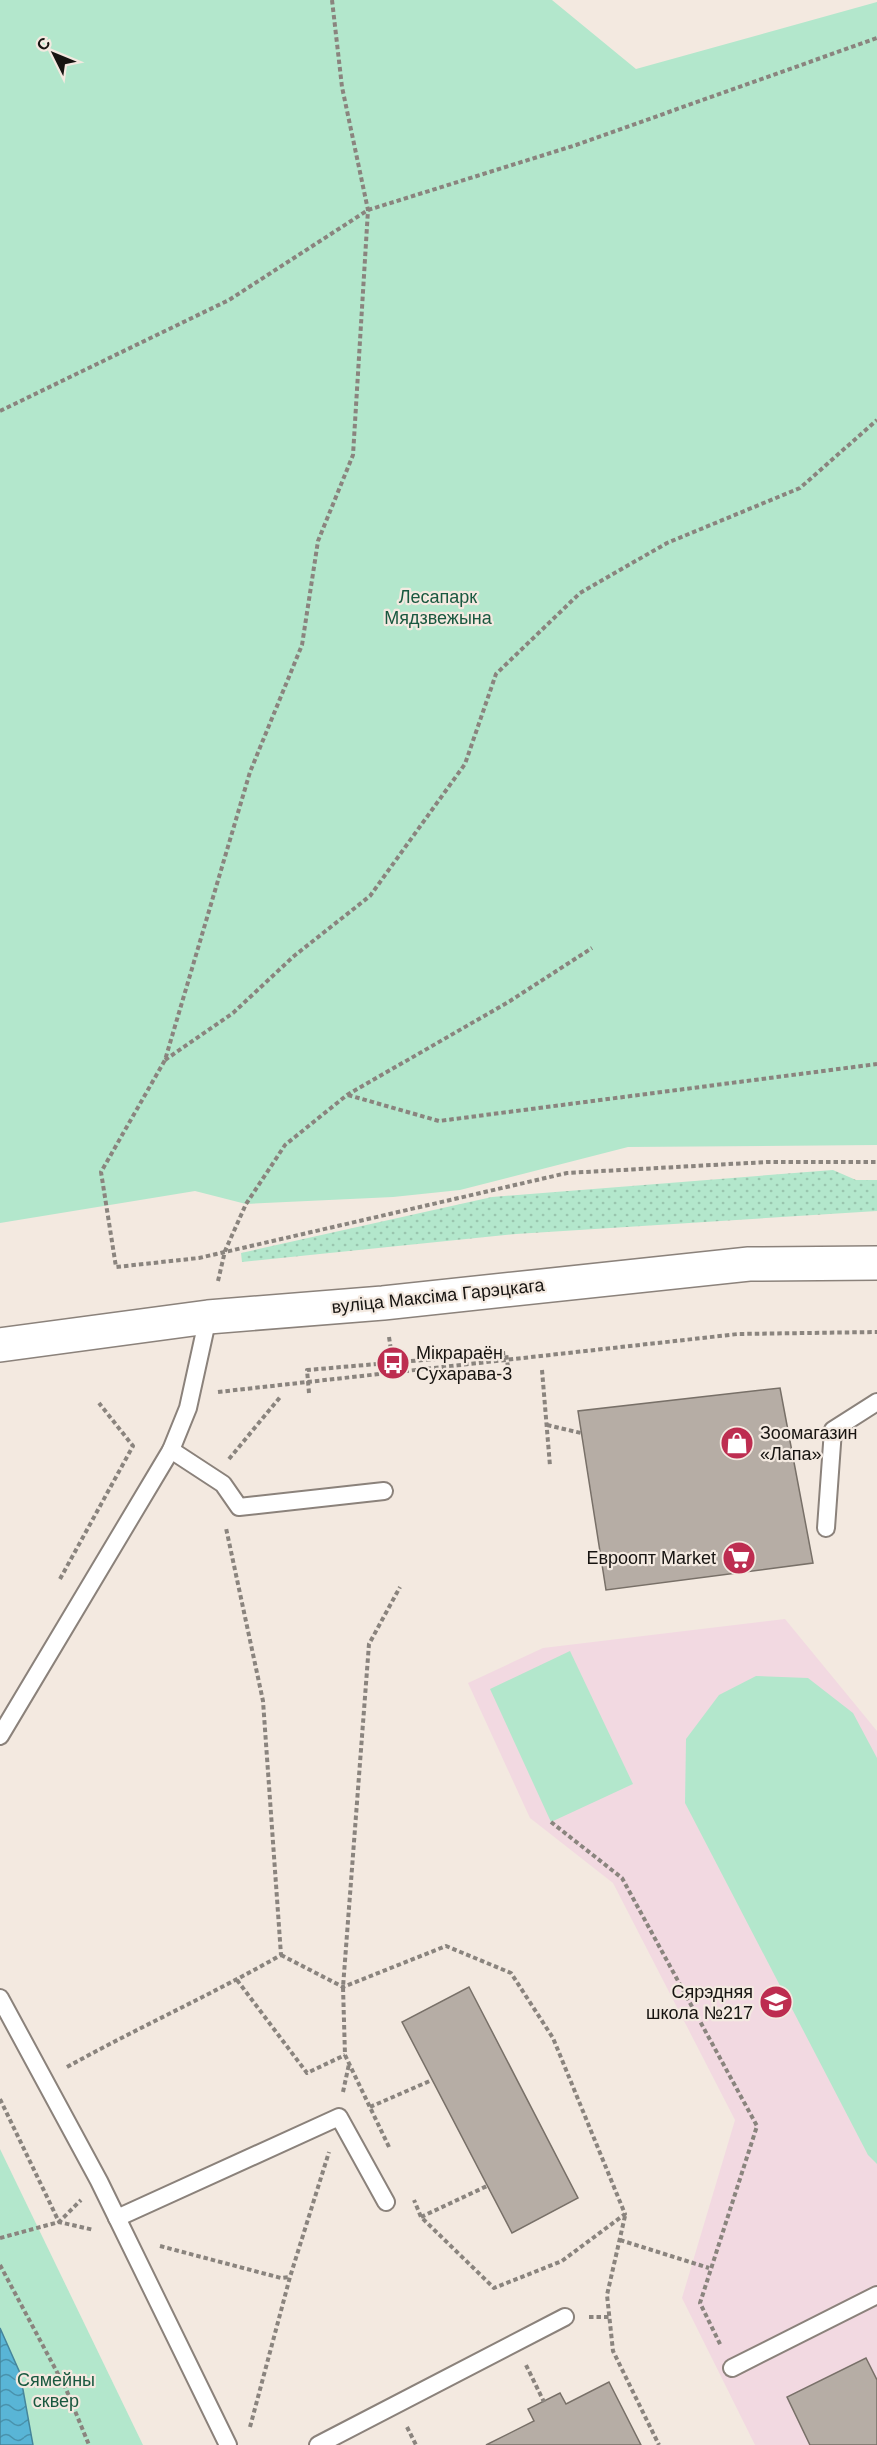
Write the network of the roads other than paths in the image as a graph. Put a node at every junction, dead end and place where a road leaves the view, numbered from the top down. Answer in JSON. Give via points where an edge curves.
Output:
{"nodes":[{"id":1,"x":877,"y":1263,"type":"edge"},
{"id":2,"x":208,"y":1317,"type":"junction"},
{"id":3,"x":0,"y":1345,"type":"edge"},
{"id":4,"x":877,"y":1402,"type":"edge"},
{"id":5,"x":171,"y":1450,"type":"junction"},
{"id":6,"x":384,"y":1491,"type":"dead end"},
{"id":7,"x":826,"y":1528,"type":"dead end"},
{"id":8,"x":0,"y":1736,"type":"edge"},
{"id":9,"x":0,"y":1998,"type":"edge"},
{"id":10,"x":386,"y":2202,"type":"dead end"},
{"id":11,"x":117,"y":2218,"type":"junction"},
{"id":12,"x":877,"y":2295,"type":"edge"},
{"id":13,"x":565,"y":2317,"type":"dead end"},
{"id":14,"x":732,"y":2368,"type":"road end"},
{"id":15,"x":228,"y":2445,"type":"edge"},
{"id":16,"x":318,"y":2445,"type":"edge"}],
"edges":[{"from":1,"to":2,"type":"main road","name":"вуліца Максіма Гарэцкага","via":[[749,1264],[383,1303]]},
{"from":2,"to":3,"type":"main road","name":"вуліца Максіма Гарэцкага"},
{"from":2,"to":5,"type":"lane","via":[[184,1423]]},
{"from":4,"to":7,"type":"lane","via":[[833,1430]]},
{"from":5,"to":6,"type":"lane","via":[[223,1484],[239,1507]]},
{"from":5,"to":8,"type":"lane"},
{"from":9,"to":11,"type":"lane"},
{"from":10,"to":11,"type":"lane","via":[[339,2117]]},
{"from":11,"to":15,"type":"lane"},
{"from":12,"to":14,"type":"lane"},
{"from":13,"to":16,"type":"lane"}]}
